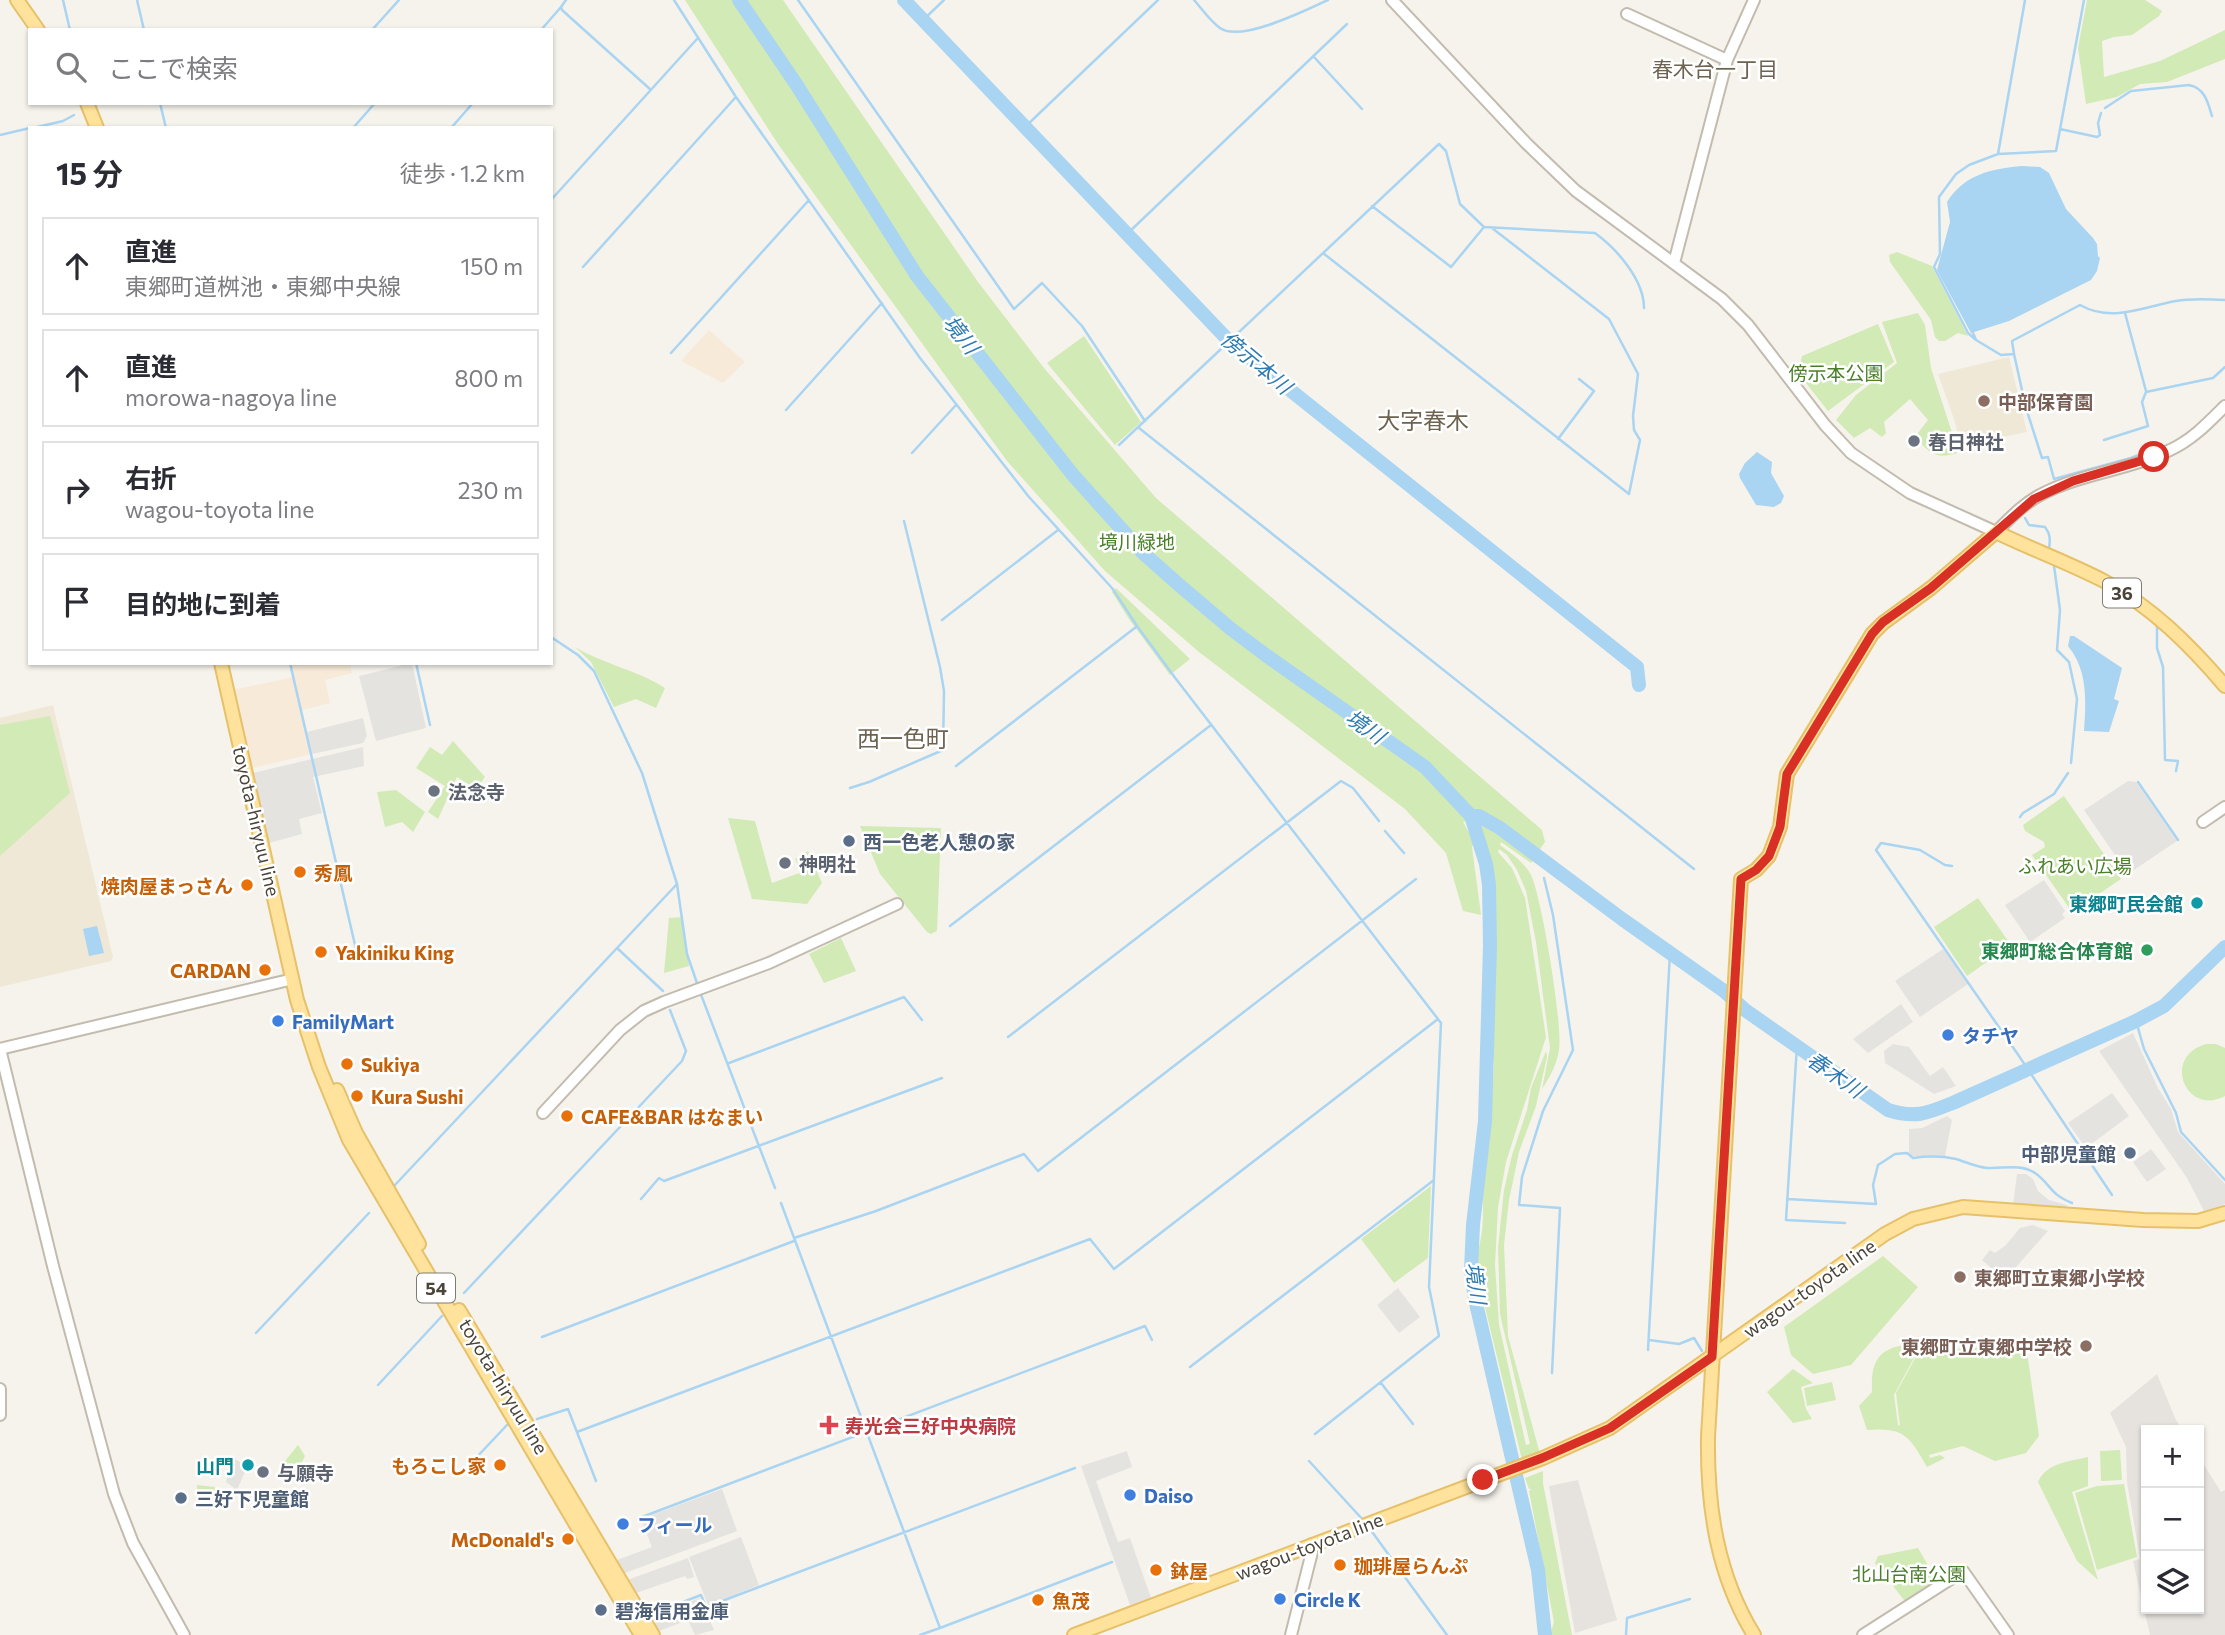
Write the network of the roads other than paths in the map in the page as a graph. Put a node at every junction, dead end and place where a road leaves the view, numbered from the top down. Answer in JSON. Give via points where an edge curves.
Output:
{"nodes":[{"id":1,"x":17,"y":0,"type":"edge"},
{"id":2,"x":27,"y":0,"type":"edge"},
{"id":3,"x":1392,"y":0,"type":"edge"},
{"id":4,"x":1754,"y":0,"type":"edge"},
{"id":5,"x":1627,"y":14,"type":"dead end"},
{"id":6,"x":37,"y":28,"type":"edge"},
{"id":7,"x":46,"y":28,"type":"edge"},
{"id":8,"x":1727,"y":60,"type":"junction"},
{"id":9,"x":89,"y":105,"type":"edge"},
{"id":10,"x":96,"y":126,"type":"edge"},
{"id":11,"x":1674,"y":263,"type":"junction"},
{"id":12,"x":2225,"y":406,"type":"edge"},
{"id":13,"x":1996,"y":532,"type":"junction"},
{"id":14,"x":221,"y":665,"type":"edge"},
{"id":15,"x":2225,"y":686,"type":"edge"},
{"id":16,"x":2225,"y":807,"type":"edge"},
{"id":17,"x":2203,"y":822,"type":"dead end"},
{"id":18,"x":897,"y":904,"type":"dead end"},
{"id":19,"x":293,"y":979,"type":"junction"},
{"id":20,"x":0,"y":1049,"type":"edge"},
{"id":21,"x":544,"y":1113,"type":"dead end"},
{"id":22,"x":2225,"y":1213,"type":"edge"},
{"id":23,"x":1712,"y":1357,"type":"junction"},
{"id":24,"x":0,"y":1389,"type":"edge"},
{"id":25,"x":0,"y":1415,"type":"edge"},
{"id":26,"x":1312,"y":1544,"type":"junction"},
{"id":27,"x":184,"y":1635,"type":"edge"},
{"id":28,"x":641,"y":1635,"type":"edge"},
{"id":29,"x":653,"y":1635,"type":"edge"},
{"id":30,"x":1074,"y":1635,"type":"edge"},
{"id":31,"x":1292,"y":1635,"type":"edge"},
{"id":32,"x":1754,"y":1635,"type":"edge"},
{"id":33,"x":1863,"y":1635,"type":"edge"},
{"id":34,"x":2008,"y":1635,"type":"edge"}],
"edges":[{"from":1,"to":6,"type":"main road"},
{"from":2,"to":7,"type":"main road"},
{"from":3,"to":11,"type":"street","via":[[1576,191]]},
{"from":4,"to":8,"type":"street"},
{"from":5,"to":8,"type":"street"},
{"from":8,"to":11,"type":"street"},
{"from":9,"to":10,"type":"main road"},
{"from":11,"to":13,"type":"street","via":[[1748,325],[1851,453],[1910,493]]},
{"from":12,"to":13,"type":"street","via":[[2181,444],[2054,488],[2023,507]]},
{"from":13,"to":15,"type":"main road","number":"36","via":[[2103,581],[2142,606],[2193,648]]},
{"from":13,"to":23,"type":"main road","via":[[1872,634],[1787,774],[1780,827],[1769,856],[1741,879]]},
{"from":14,"to":19,"type":"main road","name":"toyota-hiryuu line","number":"54"},
{"from":16,"to":17,"type":"street"},
{"from":18,"to":21,"type":"street","via":[[769,963],[645,1011],[620,1031]]},
{"from":19,"to":20,"type":"street"},
{"from":19,"to":28,"type":"main road","name":"toyota-hiryuu line","number":"54","via":[[319,1067],[349,1140]]},
{"from":19,"to":29,"type":"main road","name":"toyota-hiryuu line","number":"54","via":[[374,1166]]},
{"from":20,"to":27,"type":"street","via":[[114,1494],[133,1543]]},
{"from":22,"to":23,"type":"main road","name":"wagou-toyota line","via":[[2198,1221],[2143,1220],[1964,1207],[1913,1219]]},
{"from":23,"to":26,"type":"main road","name":"wagou-toyota line","via":[[1610,1428]]},
{"from":23,"to":32,"type":"main road","via":[[1707,1485],[1714,1533],[1731,1588]]},
{"from":24,"to":25,"type":"street"},
{"from":26,"to":30,"type":"main road","name":"wagou-toyota line"},
{"from":26,"to":31,"type":"street"},
{"from":33,"to":34,"type":"street","via":[[1963,1571]]}]}
